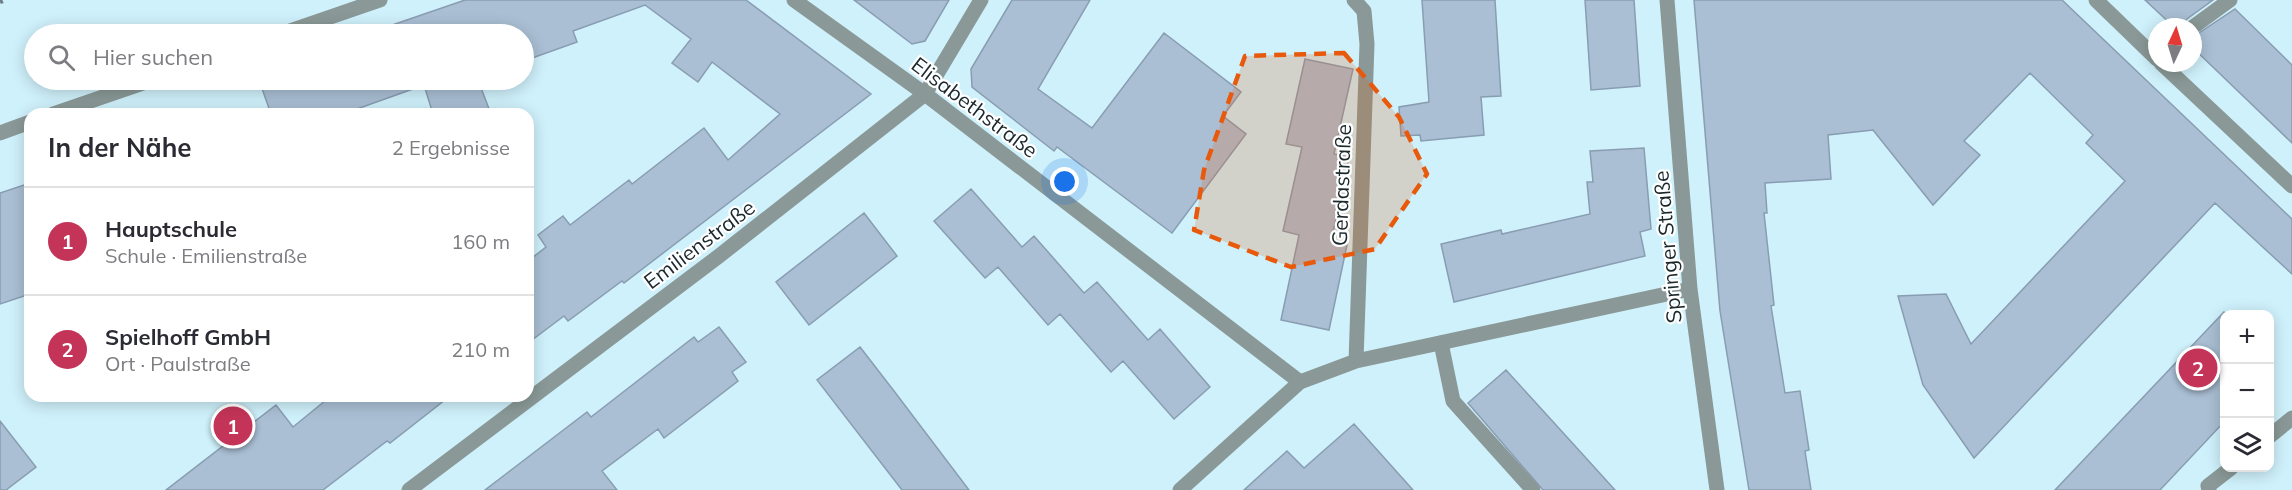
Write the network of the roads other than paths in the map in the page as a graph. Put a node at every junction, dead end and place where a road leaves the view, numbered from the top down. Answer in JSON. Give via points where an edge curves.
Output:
{"nodes":[{"id":1,"x":380,"y":0,"type":"edge"},
{"id":2,"x":795,"y":0,"type":"edge"},
{"id":3,"x":981,"y":0,"type":"edge"},
{"id":4,"x":1667,"y":0,"type":"edge"},
{"id":5,"x":2096,"y":0,"type":"edge"},
{"id":6,"x":2230,"y":0,"type":"edge"},
{"id":7,"x":1359,"y":6,"type":"edge"},
{"id":8,"x":2202,"y":20,"type":"edge"},
{"id":9,"x":310,"y":24,"type":"edge"},
{"id":10,"x":2148,"y":49,"type":"edge"},
{"id":11,"x":2172,"y":72,"type":"edge"},
{"id":12,"x":123,"y":90,"type":"edge"},
{"id":13,"x":925,"y":94,"type":"junction"},
{"id":14,"x":70,"y":108,"type":"edge"},
{"id":15,"x":24,"y":124,"type":"edge"},
{"id":16,"x":0,"y":133,"type":"edge"},
{"id":17,"x":2291,"y":184,"type":"edge"},
{"id":18,"x":1690,"y":289,"type":"junction"},
{"id":19,"x":1441,"y":343,"type":"junction"},
{"id":20,"x":1356,"y":361,"type":"junction"},
{"id":21,"x":1300,"y":382,"type":"junction"},
{"id":22,"x":534,"y":396,"type":"edge"},
{"id":23,"x":526,"y":402,"type":"edge"},
{"id":24,"x":2292,"y":418,"type":"edge"},
{"id":25,"x":2274,"y":433,"type":"edge"},
{"id":26,"x":2226,"y":472,"type":"edge"},
{"id":27,"x":409,"y":490,"type":"edge"},
{"id":28,"x":1180,"y":490,"type":"edge"},
{"id":29,"x":1533,"y":490,"type":"edge"},
{"id":30,"x":1717,"y":490,"type":"edge"},
{"id":31,"x":2209,"y":490,"type":"edge"}],
"edges":[{"from":1,"to":9,"type":"street"},
{"from":2,"to":13,"type":"street","name":"Elisabethstraße"},
{"from":3,"to":13,"type":"street","name":"Emilienstraße"},
{"from":4,"to":18,"type":"street","name":"Springer Straße"},
{"from":5,"to":10,"type":"street"},
{"from":6,"to":8,"type":"street"},
{"from":7,"to":20,"type":"street","name":"Gerdastraße","via":[[1367,44]]},
{"from":11,"to":17,"type":"street"},
{"from":12,"to":14,"type":"street"},
{"from":13,"to":21,"type":"street","name":"Elisabethstraße"},
{"from":13,"to":22,"type":"street","name":"Emilienstraße"},
{"from":15,"to":16,"type":"street"},
{"from":18,"to":19,"type":"street"},
{"from":18,"to":30,"type":"street","name":"Springer Straße"},
{"from":19,"to":20,"type":"street"},
{"from":19,"to":29,"type":"street","via":[[1453,401]]},
{"from":20,"to":21,"type":"street"},
{"from":21,"to":28,"type":"street"},
{"from":23,"to":27,"type":"street","name":"Emilienstraße"},
{"from":24,"to":25,"type":"street"},
{"from":26,"to":31,"type":"street","via":[[2208,486]]}]}
